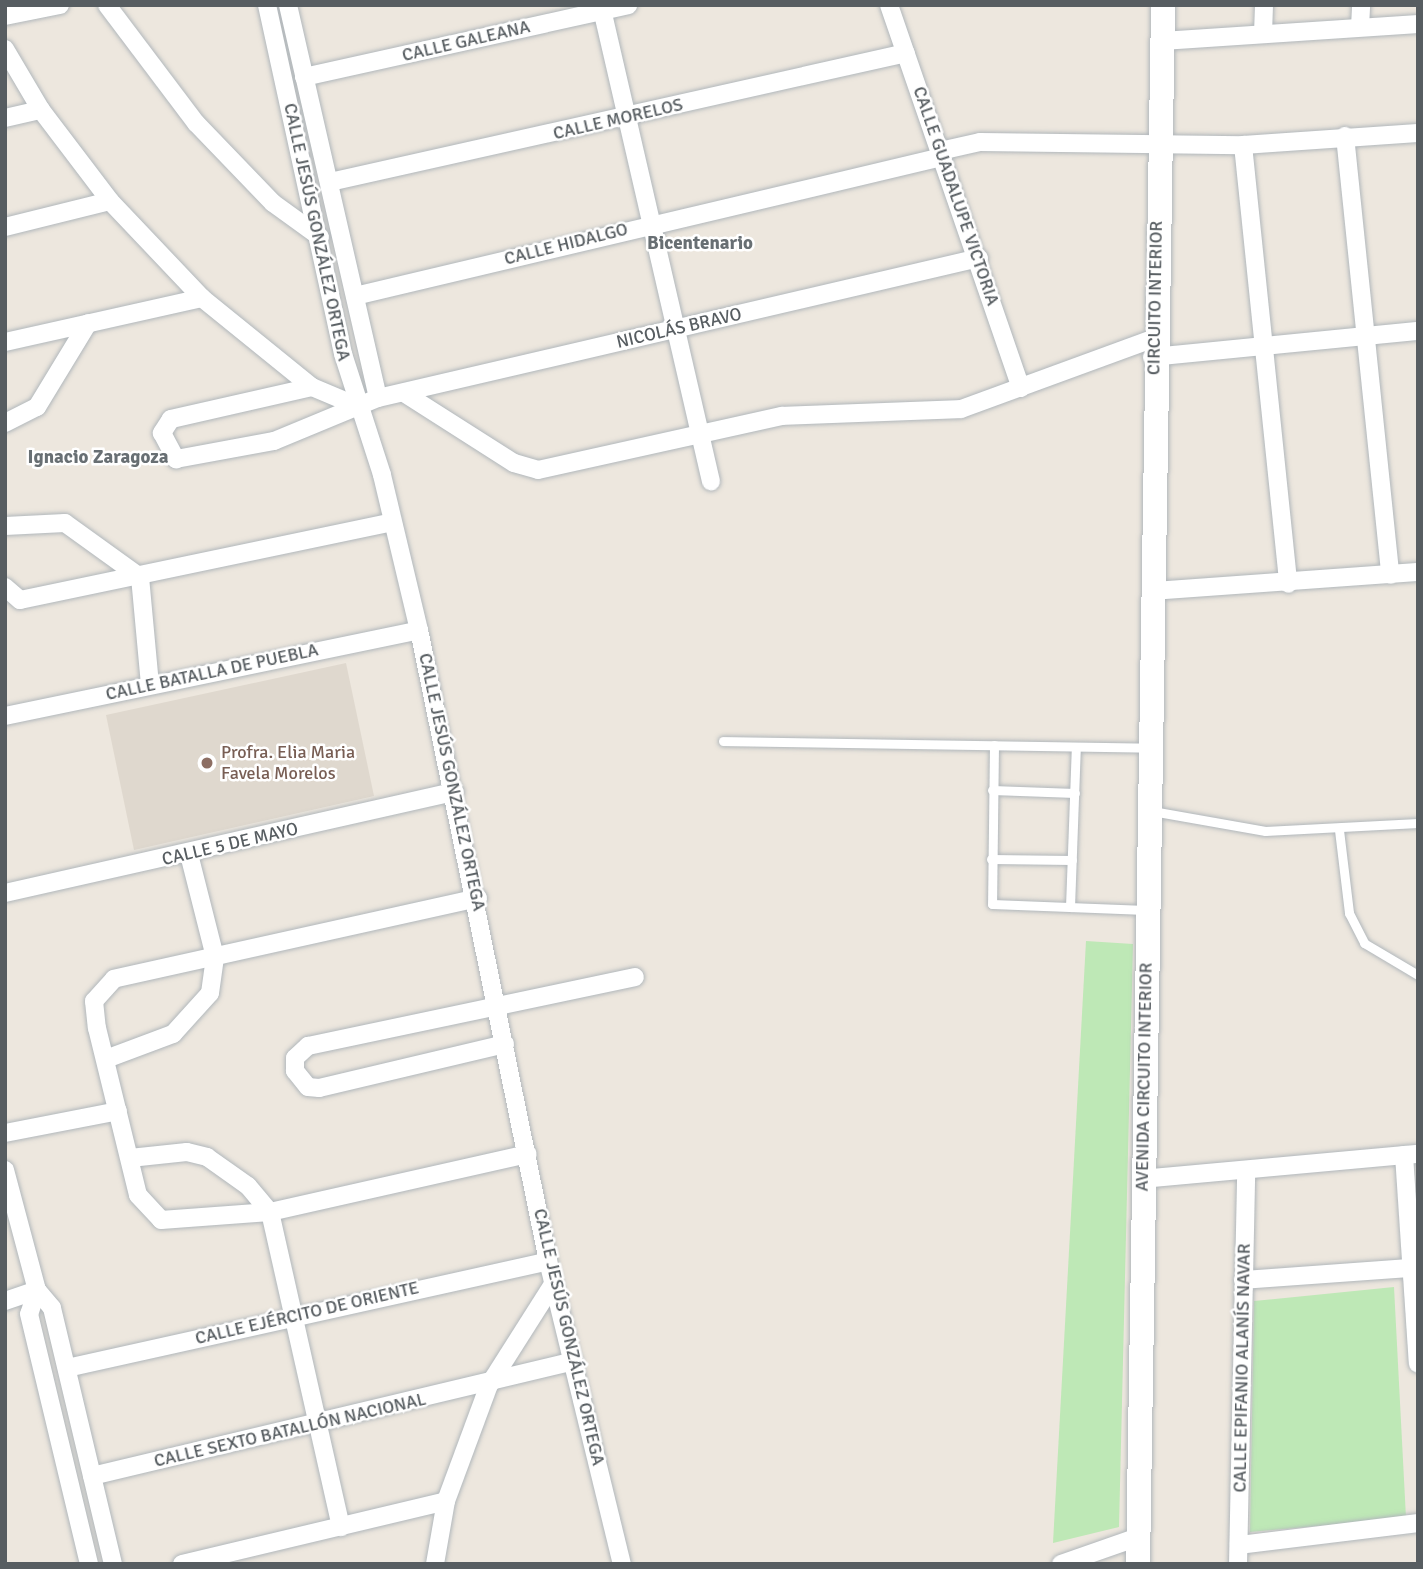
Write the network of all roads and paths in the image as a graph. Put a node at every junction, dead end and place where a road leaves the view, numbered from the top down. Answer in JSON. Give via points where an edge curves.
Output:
{"nodes":[{"id":1,"x":60,"y":5,"type":"edge"},
{"id":2,"x":107,"y":5,"type":"edge"},
{"id":3,"x":267,"y":5,"type":"edge"},
{"id":4,"x":288,"y":5,"type":"edge"},
{"id":5,"x":628,"y":5,"type":"edge"},
{"id":6,"x":888,"y":5,"type":"edge"},
{"id":7,"x":1163,"y":5,"type":"edge"},
{"id":8,"x":1264,"y":5,"type":"edge"},
{"id":9,"x":1361,"y":5,"type":"edge"},
{"id":10,"x":601,"y":8,"type":"edge"},
{"id":11,"x":5,"y":16,"type":"edge"},
{"id":12,"x":1418,"y":24,"type":"edge"},
{"id":13,"x":1360,"y":27,"type":"junction"},
{"id":14,"x":1264,"y":34,"type":"junction"},
{"id":15,"x":1162,"y":41,"type":"junction"},
{"id":16,"x":5,"y":49,"type":"edge"},
{"id":17,"x":906,"y":53,"type":"junction"},
{"id":18,"x":304,"y":77,"type":"junction"},
{"id":19,"x":41,"y":110,"type":"junction"},
{"id":20,"x":5,"y":118,"type":"edge"},
{"id":21,"x":625,"y":118,"type":"junction"},
{"id":22,"x":1418,"y":133,"type":"edge"},
{"id":23,"x":1345,"y":136,"type":"junction"},
{"id":24,"x":1159,"y":142,"type":"junction"},
{"id":25,"x":1243,"y":145,"type":"junction"},
{"id":26,"x":941,"y":154,"type":"junction"},
{"id":27,"x":330,"y":182,"type":"junction"},
{"id":28,"x":110,"y":201,"type":"junction"},
{"id":29,"x":649,"y":224,"type":"junction"},
{"id":30,"x":5,"y":227,"type":"edge"},
{"id":31,"x":320,"y":237,"type":"junction"},
{"id":32,"x":979,"y":258,"type":"junction"},
{"id":33,"x":355,"y":296,"type":"junction"},
{"id":34,"x":202,"y":298,"type":"junction"},
{"id":35,"x":88,"y":323,"type":"junction"},
{"id":36,"x":674,"y":330,"type":"junction"},
{"id":37,"x":1418,"y":331,"type":"edge"},
{"id":38,"x":1364,"y":336,"type":"junction"},
{"id":39,"x":5,"y":342,"type":"edge"},
{"id":40,"x":1152,"y":348,"type":"junction"},
{"id":41,"x":1262,"y":349,"type":"junction"},
{"id":42,"x":312,"y":387,"type":"junction"},
{"id":43,"x":1021,"y":388,"type":"junction"},
{"id":44,"x":404,"y":393,"type":"junction"},
{"id":45,"x":378,"y":398,"type":"junction"},
{"id":46,"x":357,"y":406,"type":"junction"},
{"id":47,"x":5,"y":423,"type":"edge"},
{"id":48,"x":695,"y":434,"type":"junction"},
{"id":49,"x":711,"y":481,"type":"dead end"},
{"id":50,"x":393,"y":522,"type":"junction"},
{"id":51,"x":5,"y":526,"type":"edge"},
{"id":52,"x":1418,"y":572,"type":"edge"},
{"id":53,"x":1390,"y":575,"type":"junction"},
{"id":54,"x":140,"y":577,"type":"junction"},
{"id":55,"x":1288,"y":584,"type":"junction"},
{"id":56,"x":5,"y":587,"type":"edge"},
{"id":57,"x":1153,"y":591,"type":"junction"},
{"id":58,"x":419,"y":630,"type":"junction"},
{"id":59,"x":150,"y":685,"type":"junction"},
{"id":60,"x":5,"y":716,"type":"edge"},
{"id":61,"x":723,"y":741,"type":"dead end"},
{"id":62,"x":994,"y":745,"type":"junction"},
{"id":63,"x":1076,"y":747,"type":"junction"},
{"id":64,"x":1152,"y":748,"type":"junction"},
{"id":65,"x":992,"y":790,"type":"junction"},
{"id":66,"x":455,"y":792,"type":"junction"},
{"id":67,"x":1075,"y":793,"type":"junction"},
{"id":68,"x":1151,"y":811,"type":"junction"},
{"id":69,"x":1418,"y":823,"type":"edge"},
{"id":70,"x":1339,"y":830,"type":"junction"},
{"id":71,"x":189,"y":855,"type":"junction"},
{"id":72,"x":991,"y":859,"type":"junction"},
{"id":73,"x":1072,"y":860,"type":"junction"},
{"id":74,"x":5,"y":893,"type":"edge"},
{"id":75,"x":478,"y":898,"type":"junction"},
{"id":76,"x":1070,"y":907,"type":"junction"},
{"id":77,"x":1148,"y":910,"type":"junction"},
{"id":78,"x":215,"y":957,"type":"junction"},
{"id":79,"x":1418,"y":975,"type":"edge"},
{"id":80,"x":635,"y":977,"type":"dead end"},
{"id":81,"x":499,"y":1006,"type":"junction"},
{"id":82,"x":505,"y":1044,"type":"junction"},
{"id":83,"x":106,"y":1059,"type":"junction"},
{"id":84,"x":118,"y":1111,"type":"junction"},
{"id":85,"x":5,"y":1133,"type":"edge"},
{"id":86,"x":528,"y":1154,"type":"junction"},
{"id":87,"x":1411,"y":1155,"type":"edge"},
{"id":88,"x":130,"y":1158,"type":"junction"},
{"id":89,"x":5,"y":1170,"type":"edge"},
{"id":90,"x":1246,"y":1172,"type":"junction"},
{"id":91,"x":1142,"y":1179,"type":"junction"},
{"id":92,"x":270,"y":1212,"type":"junction"},
{"id":93,"x":548,"y":1261,"type":"junction"},
{"id":94,"x":1411,"y":1268,"type":"junction"},
{"id":95,"x":1243,"y":1280,"type":"junction"},
{"id":96,"x":553,"y":1284,"type":"junction"},
{"id":97,"x":37,"y":1290,"type":"junction"},
{"id":98,"x":5,"y":1301,"type":"edge"},
{"id":99,"x":292,"y":1316,"type":"junction"},
{"id":100,"x":573,"y":1361,"type":"junction"},
{"id":101,"x":1418,"y":1364,"type":"edge"},
{"id":102,"x":67,"y":1368,"type":"junction"},
{"id":103,"x":489,"y":1385,"type":"junction"},
{"id":104,"x":78,"y":1416,"type":"junction"},
{"id":105,"x":55,"y":1422,"type":"junction"},
{"id":106,"x":317,"y":1422,"type":"junction"},
{"id":107,"x":92,"y":1476,"type":"junction"},
{"id":108,"x":97,"y":1497,"type":"junction"},
{"id":109,"x":446,"y":1501,"type":"junction"},
{"id":110,"x":75,"y":1503,"type":"junction"},
{"id":111,"x":1418,"y":1523,"type":"edge"},
{"id":112,"x":341,"y":1527,"type":"junction"},
{"id":113,"x":1138,"y":1537,"type":"junction"},
{"id":114,"x":1239,"y":1545,"type":"junction"},
{"id":115,"x":89,"y":1564,"type":"edge"},
{"id":116,"x":113,"y":1564,"type":"edge"},
{"id":117,"x":182,"y":1564,"type":"edge"},
{"id":118,"x":435,"y":1564,"type":"edge"},
{"id":119,"x":622,"y":1564,"type":"edge"},
{"id":120,"x":1061,"y":1564,"type":"edge"},
{"id":121,"x":1138,"y":1564,"type":"edge"},
{"id":122,"x":1238,"y":1564,"type":"edge"}],
"edges":[{"from":1,"to":11,"type":"street"},
{"from":2,"to":31,"type":"street","via":[[196,123],[273,203]]},
{"from":3,"to":31,"type":"street","name":"CALLE JESÚS GONZÁLEZ ORTEGA"},
{"from":4,"to":18,"type":"street","name":"CALLE JESÚS GONZÁLEZ ORTEGA"},
{"from":5,"to":10,"type":"street","name":"CALLE GALEANA"},
{"from":6,"to":17,"type":"street","name":"CALLE GUADALUPE VICTORIA"},
{"from":7,"to":15,"type":"main road","name":"CIRCUITO INTERIOR"},
{"from":8,"to":14,"type":"street"},
{"from":9,"to":13,"type":"street"},
{"from":10,"to":18,"type":"street","name":"CALLE GALEANA"},
{"from":10,"to":21,"type":"street"},
{"from":12,"to":13,"type":"street"},
{"from":13,"to":14,"type":"street"},
{"from":14,"to":15,"type":"street"},
{"from":15,"to":24,"type":"main road","name":"CIRCUITO INTERIOR"},
{"from":16,"to":19,"type":"street"},
{"from":17,"to":21,"type":"street","name":"CALLE MORELOS"},
{"from":17,"to":26,"type":"street","name":"CALLE GUADALUPE VICTORIA"},
{"from":18,"to":27,"type":"street","name":"CALLE JESÚS GONZÁLEZ ORTEGA"},
{"from":19,"to":20,"type":"street"},
{"from":19,"to":28,"type":"street"},
{"from":21,"to":27,"type":"street","name":"CALLE MORELOS"},
{"from":21,"to":29,"type":"street"},
{"from":22,"to":23,"type":"street","name":"CALLE HIDALGO"},
{"from":23,"to":25,"type":"street","name":"CALLE HIDALGO"},
{"from":23,"to":38,"type":"street"},
{"from":24,"to":25,"type":"street","name":"CALLE HIDALGO"},
{"from":24,"to":26,"type":"street","name":"CALLE HIDALGO","via":[[975,142]]},
{"from":24,"to":40,"type":"main road","name":"CIRCUITO INTERIOR"},
{"from":25,"to":41,"type":"street"},
{"from":26,"to":29,"type":"street","name":"CALLE HIDALGO"},
{"from":26,"to":32,"type":"street","name":"CALLE GUADALUPE VICTORIA"},
{"from":27,"to":33,"type":"street","name":"CALLE JESÚS GONZÁLEZ ORTEGA"},
{"from":28,"to":30,"type":"street"},
{"from":28,"to":34,"type":"street"},
{"from":29,"to":33,"type":"street","name":"CALLE HIDALGO"},
{"from":29,"to":36,"type":"street"},
{"from":31,"to":46,"type":"street","name":"CALLE JESÚS GONZÁLEZ ORTEGA"},
{"from":32,"to":36,"type":"street","name":"NICOLÁS BRAVO"},
{"from":32,"to":43,"type":"street","name":"CALLE GUADALUPE VICTORIA"},
{"from":33,"to":45,"type":"street","name":"CALLE JESÚS GONZÁLEZ ORTEGA"},
{"from":34,"to":35,"type":"street"},
{"from":34,"to":42,"type":"street"},
{"from":35,"to":39,"type":"street"},
{"from":35,"to":47,"type":"street","via":[[37,407]]},
{"from":36,"to":44,"type":"street","name":"NICOLÁS BRAVO"},
{"from":36,"to":48,"type":"street"},
{"from":37,"to":38,"type":"street"},
{"from":38,"to":41,"type":"street"},
{"from":38,"to":53,"type":"street"},
{"from":40,"to":41,"type":"street"},
{"from":40,"to":43,"type":"street"},
{"from":40,"to":57,"type":"main road","name":"CIRCUITO INTERIOR"},
{"from":41,"to":55,"type":"street"},
{"from":42,"to":46,"type":"street"},
{"from":42,"to":46,"type":"street","name":"NICOLÁS BRAVO","via":[[171,419],[162,433],[179,459],[284,438]]},
{"from":43,"to":48,"type":"street","via":[[961,409],[782,416]]},
{"from":44,"to":45,"type":"street","name":"NICOLÁS BRAVO"},
{"from":44,"to":48,"type":"street","via":[[526,469],[551,469]]},
{"from":45,"to":46,"type":"street","name":"NICOLÁS BRAVO"},
{"from":46,"to":50,"type":"street","name":"CALLE JESÚS GONZÁLEZ ORTEGA"},
{"from":48,"to":49,"type":"street"},
{"from":50,"to":54,"type":"street"},
{"from":50,"to":58,"type":"street","name":"CALLE JESÚS GONZÁLEZ ORTEGA"},
{"from":51,"to":54,"type":"street","via":[[65,523]]},
{"from":52,"to":53,"type":"street"},
{"from":53,"to":55,"type":"street"},
{"from":54,"to":56,"type":"street","via":[[20,600]]},
{"from":54,"to":59,"type":"street"},
{"from":55,"to":57,"type":"street"},
{"from":57,"to":64,"type":"main road","name":"AVENIDA CIRCUITO INTERIOR"},
{"from":58,"to":59,"type":"street","name":"CALLE BATALLA DE PUEBLA"},
{"from":58,"to":66,"type":"street","name":"CALLE JESÚS GONZÁLEZ ORTEGA"},
{"from":59,"to":60,"type":"street","name":"CALLE BATALLA DE PUEBLA"},
{"from":61,"to":62,"type":"lane"},
{"from":62,"to":63,"type":"lane"},
{"from":62,"to":65,"type":"lane"},
{"from":63,"to":64,"type":"lane"},
{"from":63,"to":67,"type":"lane"},
{"from":64,"to":68,"type":"main road","name":"AVENIDA CIRCUITO INTERIOR"},
{"from":65,"to":67,"type":"lane"},
{"from":65,"to":72,"type":"lane"},
{"from":66,"to":71,"type":"street","name":"CALLE 5 DE MAYO"},
{"from":66,"to":75,"type":"street","name":"CALLE JESÚS GONZÁLEZ ORTEGA"},
{"from":67,"to":73,"type":"lane"},
{"from":68,"to":70,"type":"lane","via":[[1265,831]]},
{"from":68,"to":77,"type":"main road","name":"AVENIDA CIRCUITO INTERIOR"},
{"from":69,"to":70,"type":"lane"},
{"from":70,"to":79,"type":"lane","via":[[1349,913],[1364,943]]},
{"from":71,"to":74,"type":"street","name":"CALLE 5 DE MAYO"},
{"from":71,"to":78,"type":"street"},
{"from":72,"to":73,"type":"lane"},
{"from":72,"to":76,"type":"lane","via":[[992,904]]},
{"from":73,"to":76,"type":"lane"},
{"from":75,"to":78,"type":"street"},
{"from":75,"to":81,"type":"street","name":"CALLE JESÚS GONZÁLEZ ORTEGA"},
{"from":76,"to":77,"type":"lane"},
{"from":77,"to":91,"type":"main road","name":"AVENIDA CIRCUITO INTERIOR"},
{"from":78,"to":83,"type":"street","via":[[210,993],[182,1026],[151,1047]]},
{"from":78,"to":83,"type":"street","via":[[105,986],[93,1008]]},
{"from":80,"to":81,"type":"street"},
{"from":81,"to":82,"type":"street","name":"CALLE JESÚS GONZÁLEZ ORTEGA"},
{"from":81,"to":82,"type":"street","via":[[308,1046],[295,1059],[295,1070],[308,1087],[319,1088]]},
{"from":82,"to":86,"type":"street","name":"CALLE JESÚS GONZÁLEZ ORTEGA"},
{"from":83,"to":84,"type":"street"},
{"from":84,"to":85,"type":"street"},
{"from":84,"to":88,"type":"street"},
{"from":86,"to":92,"type":"street"},
{"from":86,"to":93,"type":"street","name":"CALLE JESÚS GONZÁLEZ ORTEGA"},
{"from":87,"to":90,"type":"street"},
{"from":87,"to":94,"type":"street"},
{"from":88,"to":92,"type":"street","via":[[187,1152],[206,1157],[248,1186]]},
{"from":88,"to":92,"type":"street","via":[[138,1195],[162,1220]]},
{"from":89,"to":97,"type":"street"},
{"from":90,"to":91,"type":"street"},
{"from":90,"to":95,"type":"street","name":"CALLE EPIFANIO ALANÍS NAVAR"},
{"from":91,"to":113,"type":"main road","name":"AVENIDA CIRCUITO INTERIOR"},
{"from":92,"to":99,"type":"street"},
{"from":93,"to":96,"type":"street","name":"CALLE JESÚS GONZÁLEZ ORTEGA"},
{"from":93,"to":99,"type":"street","name":"CALLE EJÉRCITO DE ORIENTE"},
{"from":94,"to":95,"type":"street"},
{"from":94,"to":101,"type":"street"},
{"from":95,"to":114,"type":"street","name":"CALLE EPIFANIO ALANÍS NAVAR"},
{"from":96,"to":100,"type":"street","name":"CALLE JESÚS GONZÁLEZ ORTEGA"},
{"from":96,"to":103,"type":"street"},
{"from":97,"to":98,"type":"street"},
{"from":97,"to":102,"type":"street","via":[[52,1308]]},
{"from":97,"to":105,"type":"street","via":[[29,1314]]},
{"from":99,"to":102,"type":"street","name":"CALLE EJÉRCITO DE ORIENTE"},
{"from":99,"to":106,"type":"street"},
{"from":100,"to":103,"type":"street","name":"CALLE SEXTO BATALLÓN NACIONAL"},
{"from":100,"to":119,"type":"street","name":"CALLE JESÚS GONZÁLEZ ORTEGA"},
{"from":102,"to":104,"type":"street"},
{"from":103,"to":106,"type":"street","name":"CALLE SEXTO BATALLÓN NACIONAL"},
{"from":103,"to":109,"type":"street"},
{"from":104,"to":105,"type":"street"},
{"from":104,"to":107,"type":"street"},
{"from":105,"to":110,"type":"street"},
{"from":106,"to":107,"type":"street","name":"CALLE SEXTO BATALLÓN NACIONAL"},
{"from":106,"to":112,"type":"street"},
{"from":107,"to":108,"type":"street"},
{"from":108,"to":110,"type":"street"},
{"from":108,"to":116,"type":"street"},
{"from":109,"to":112,"type":"street"},
{"from":109,"to":118,"type":"street"},
{"from":110,"to":115,"type":"street"},
{"from":111,"to":114,"type":"street"},
{"from":112,"to":117,"type":"street"},
{"from":113,"to":120,"type":"street"},
{"from":113,"to":121,"type":"main road","name":"AVENIDA CIRCUITO INTERIOR"},
{"from":114,"to":122,"type":"street","name":"CALLE EPIFANIO ALANÍS NAVAR"}]}
